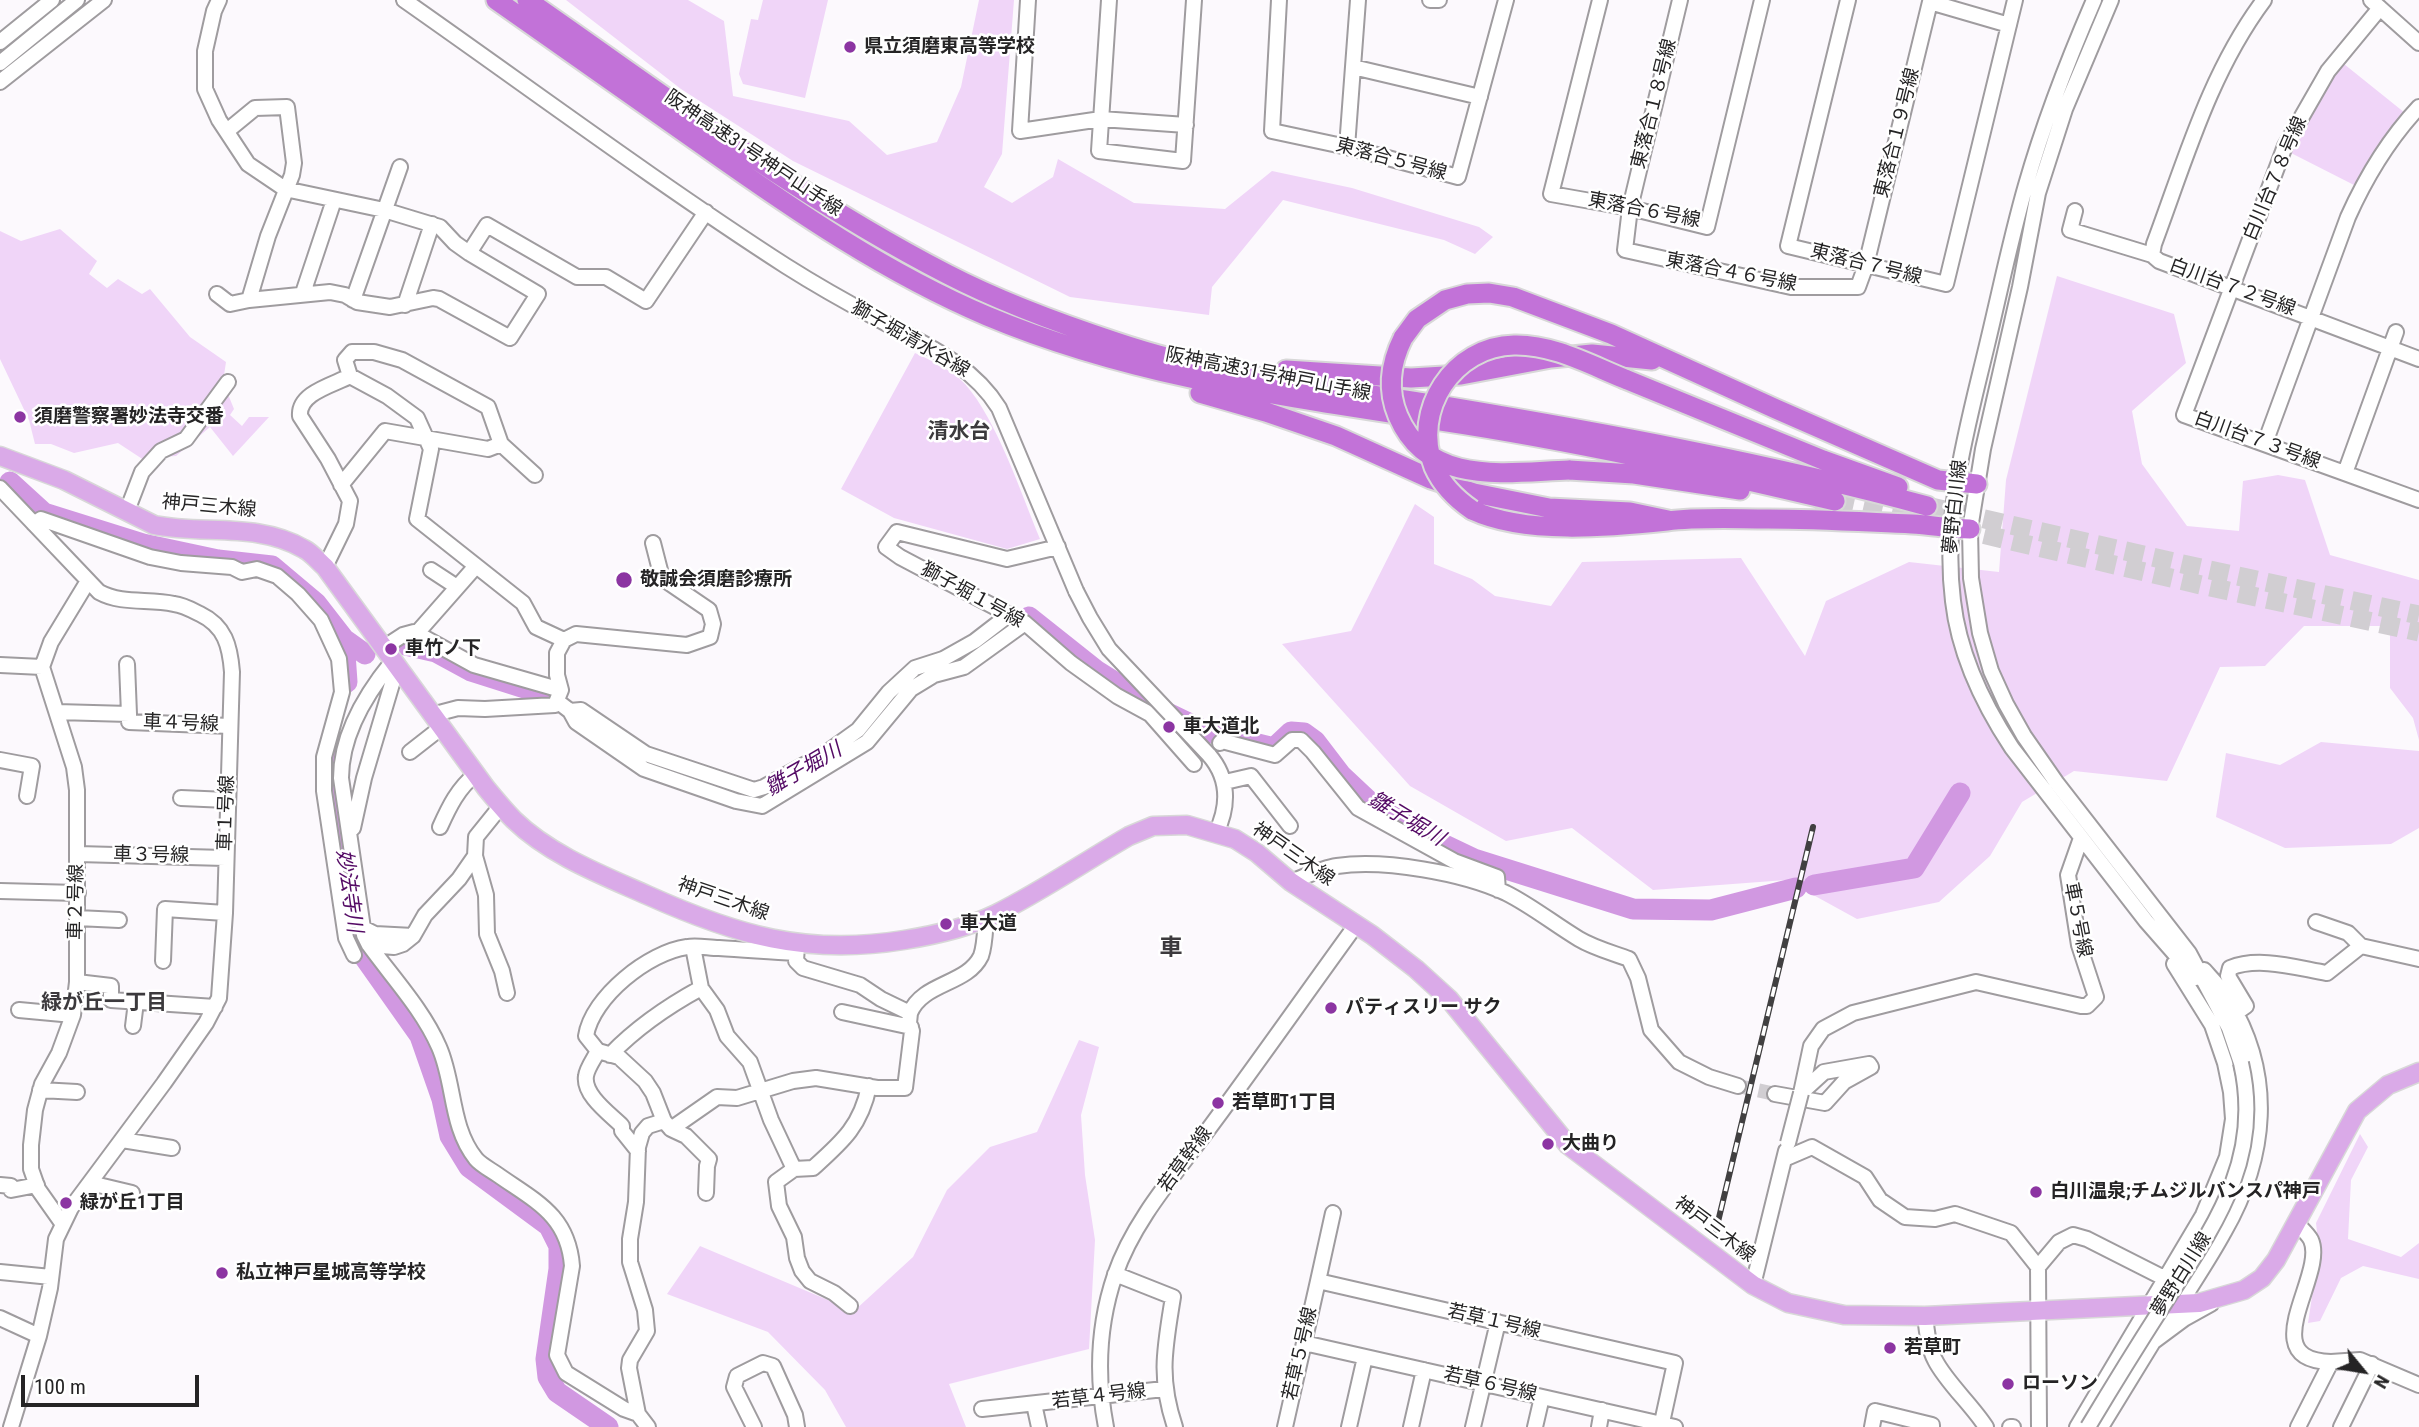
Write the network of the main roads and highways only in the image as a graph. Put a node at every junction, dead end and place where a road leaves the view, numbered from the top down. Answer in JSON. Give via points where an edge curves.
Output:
{"nodes":[{"id":1,"x":496,"y":0,"type":"edge"},
{"id":2,"x":527,"y":0,"type":"edge"},
{"id":3,"x":1060,"y":342,"type":"junction"},
{"id":4,"x":1121,"y":344,"type":"junction"},
{"id":5,"x":1680,"y":366,"type":"junction"},
{"id":6,"x":0,"y":456,"type":"edge"},
{"id":7,"x":1977,"y":484,"type":"road end"},
{"id":8,"x":1668,"y":520,"type":"junction"},
{"id":9,"x":1970,"y":528,"type":"tunnel mouth"},
{"id":10,"x":2419,"y":1072,"type":"edge"}],
"edges":[{"from":1,"to":3,"type":"highway","name":"阪神高速31号神戸山手線","via":[[851,244],[986,316]]},
{"from":2,"to":4,"type":"highway","name":"阪神高速31号神戸山手線","via":[[858,225],[990,295]]},
{"from":3,"to":5,"type":"highway","name":"阪神高速31号神戸山手線","bridge":true,"via":[[1161,373],[1251,392],[1443,421],[1633,455],[1835,500],[1634,474],[1469,472],[1423,452],[1403,427],[1391,391],[1393,363],[1417,319],[1445,300],[1466,294],[1489,293],[1534,304]]},
{"from":3,"to":8,"type":"highway","via":[[1102,366],[1310,426],[1474,493],[1549,509],[1630,512]]},
{"from":4,"to":5,"type":"highway","via":[[1285,370],[1399,379],[1461,375],[1592,354]]},
{"from":4,"to":8,"type":"highway","name":"阪神高速31号神戸山手線","bridge":true,"via":[[1196,365],[1280,381],[1499,415],[1741,460],[1927,502],[1549,349],[1491,348],[1454,370],[1440,388],[1431,409],[1431,456],[1444,485],[1472,510],[1507,523],[1553,526],[1642,525]]},
{"from":5,"to":7,"type":"highway","via":[[1938,480]]},
{"from":6,"to":10,"type":"main road","name":"神戸三木線","via":[[64,480],[154,525],[264,533],[306,550],[325,567],[501,806],[529,833],[558,853],[696,917],[797,948],[887,944],[986,918],[1143,829],[1177,824],[1197,827],[1242,844],[1416,969],[1449,999],[1568,1144],[1753,1285],[1788,1303],[1844,1315],[1925,1316],[2148,1307],[2228,1296],[2262,1278],[2276,1260],[2357,1111],[2388,1085]]},
{"from":8,"to":9,"type":"highway","via":[[1771,519]]}]}
